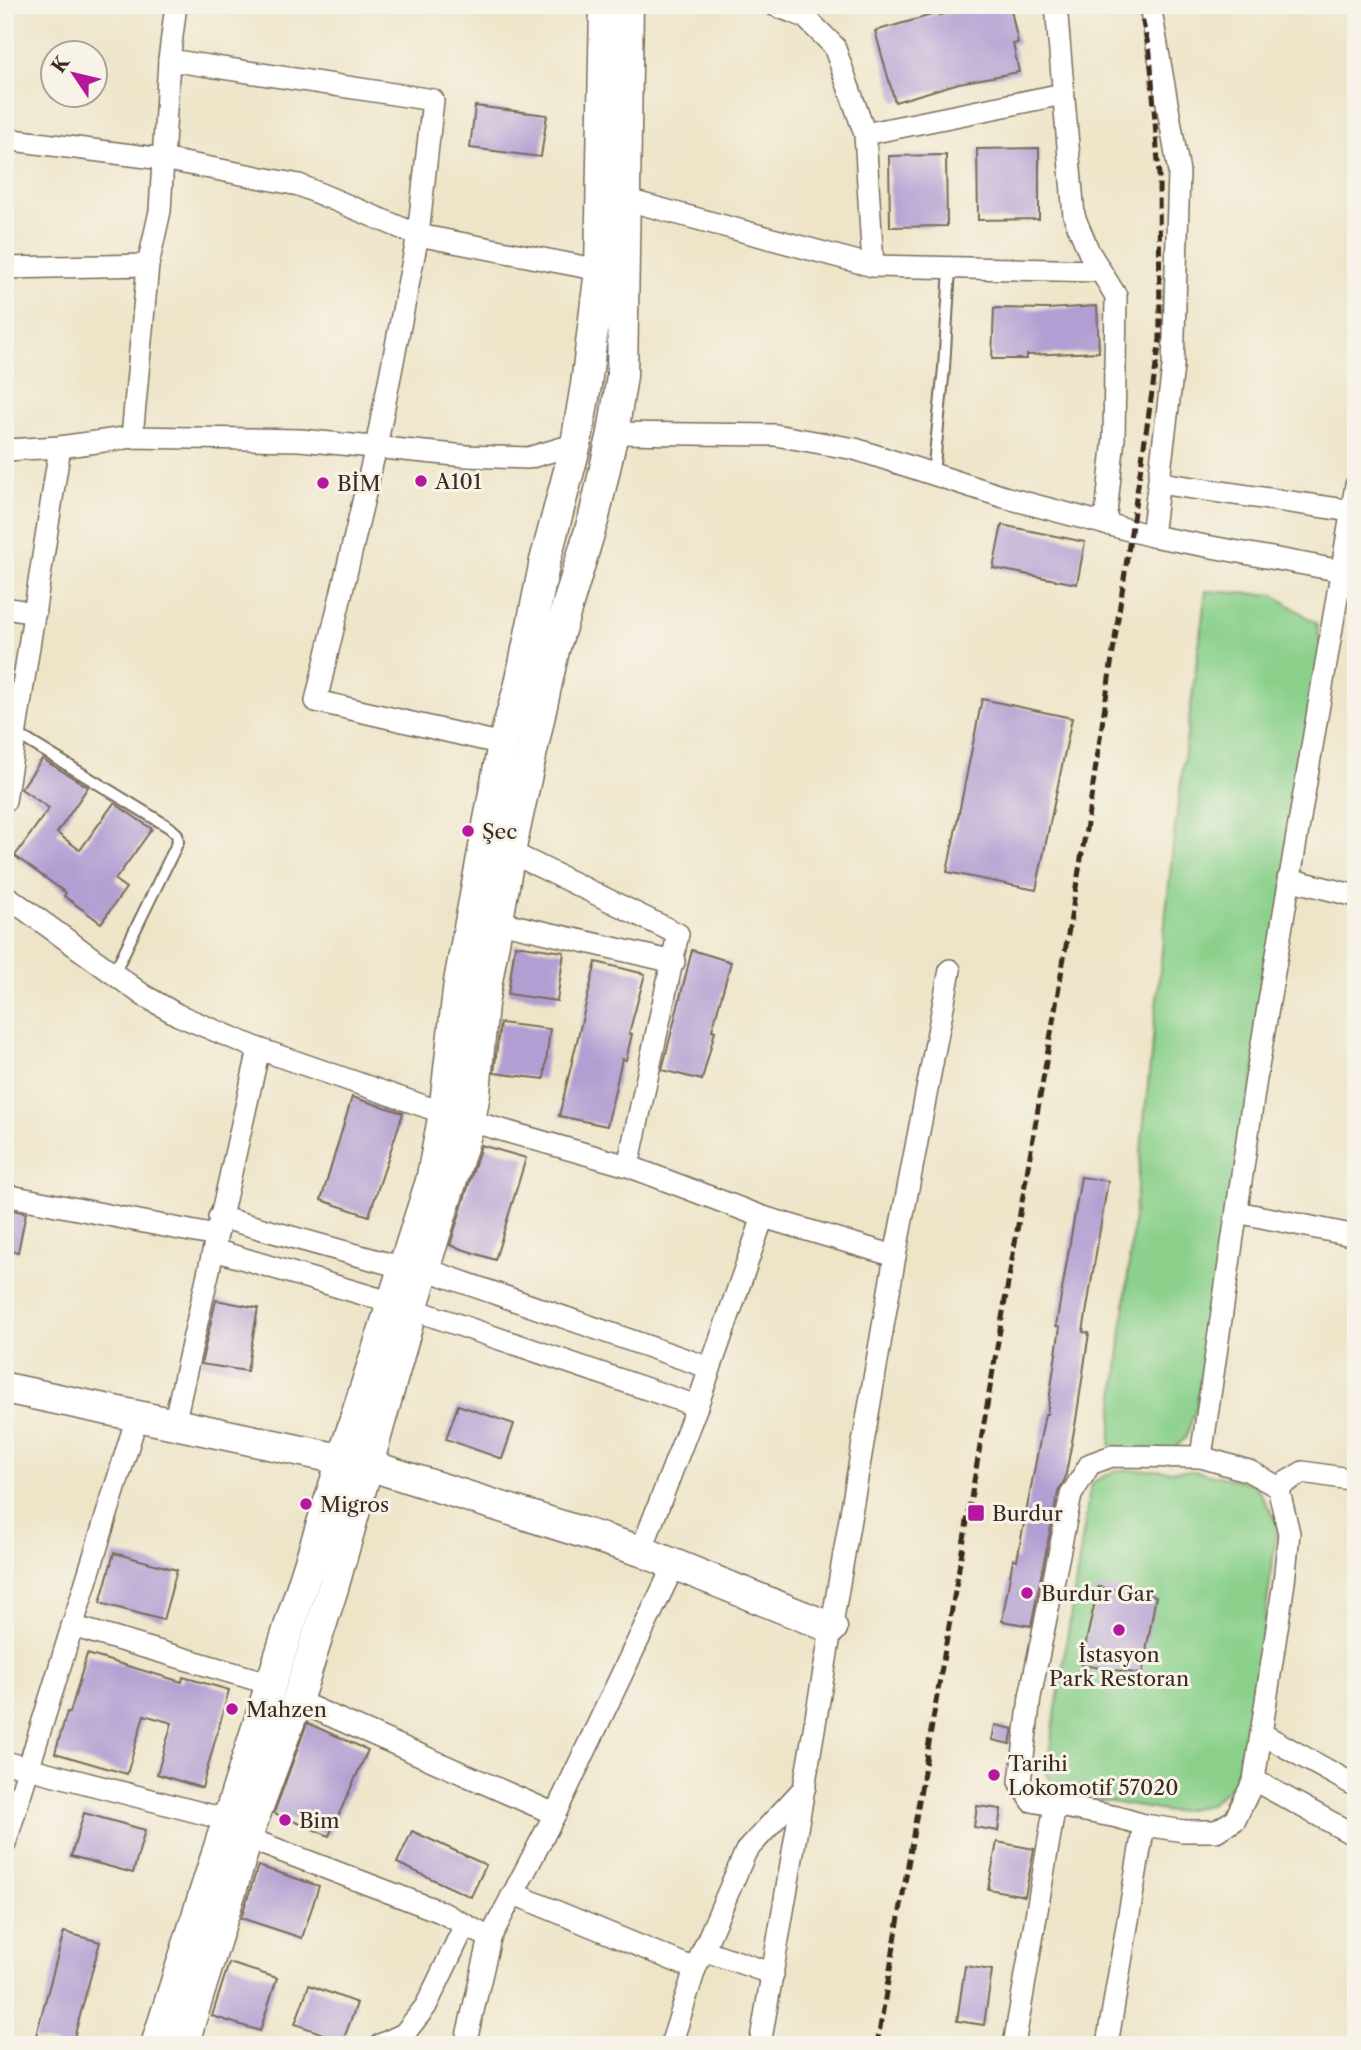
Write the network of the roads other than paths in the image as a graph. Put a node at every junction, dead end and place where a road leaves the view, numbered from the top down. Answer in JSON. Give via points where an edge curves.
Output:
{"nodes":[{"id":1,"x":176,"y":5,"type":"edge"},
{"id":2,"x":605,"y":5,"type":"edge"},
{"id":3,"x":628,"y":5,"type":"edge"},
{"id":4,"x":774,"y":5,"type":"edge"},
{"id":5,"x":1056,"y":5,"type":"edge"},
{"id":6,"x":1150,"y":5,"type":"edge"},
{"id":7,"x":169,"y":60,"type":"junction"},
{"id":8,"x":1063,"y":94,"type":"junction"},
{"id":9,"x":865,"y":134,"type":"junction"},
{"id":10,"x":5,"y":139,"type":"edge"},
{"id":11,"x":163,"y":159,"type":"junction"},
{"id":12,"x":627,"y":200,"type":"junction"},
{"id":13,"x":418,"y":235,"type":"junction"},
{"id":14,"x":148,"y":265,"type":"junction"},
{"id":15,"x":873,"y":266,"type":"junction"},
{"id":16,"x":5,"y":268,"type":"edge"},
{"id":17,"x":950,"y":268,"type":"junction"},
{"id":18,"x":600,"y":270,"type":"junction"},
{"id":19,"x":1100,"y":271,"type":"junction"},
{"id":20,"x":613,"y":433,"type":"junction"},
{"id":21,"x":132,"y":437,"type":"junction"},
{"id":22,"x":576,"y":444,"type":"junction"},
{"id":23,"x":60,"y":447,"type":"junction"},
{"id":24,"x":376,"y":447,"type":"junction"},
{"id":25,"x":5,"y":450,"type":"edge"},
{"id":26,"x":933,"y":474,"type":"junction"},
{"id":27,"x":1159,"y":483,"type":"junction"},
{"id":28,"x":1356,"y":485,"type":"edge"},
{"id":29,"x":1352,"y":511,"type":"junction"},
{"id":30,"x":1105,"y":524,"type":"junction"},
{"id":31,"x":1152,"y":536,"type":"junction"},
{"id":32,"x":1349,"y":571,"type":"edge"},
{"id":33,"x":5,"y":608,"type":"edge"},
{"id":34,"x":35,"y":614,"type":"junction"},
{"id":35,"x":13,"y":703,"type":"edge"},
{"id":36,"x":17,"y":734,"type":"junction"},
{"id":37,"x":503,"y":744,"type":"junction"},
{"id":38,"x":5,"y":801,"type":"edge"},
{"id":39,"x":510,"y":852,"type":"junction"},
{"id":40,"x":1288,"y":879,"type":"junction"},
{"id":41,"x":5,"y":895,"type":"edge"},
{"id":42,"x":1356,"y":896,"type":"edge"},
{"id":43,"x":499,"y":922,"type":"junction"},
{"id":44,"x":674,"y":962,"type":"junction"},
{"id":45,"x":950,"y":970,"type":"dead end"},
{"id":46,"x":114,"y":974,"type":"junction"},
{"id":47,"x":259,"y":1049,"type":"junction"},
{"id":48,"x":457,"y":1117,"type":"junction"},
{"id":49,"x":628,"y":1166,"type":"junction"},
{"id":50,"x":5,"y":1195,"type":"edge"},
{"id":51,"x":1237,"y":1212,"type":"junction"},
{"id":52,"x":763,"y":1217,"type":"junction"},
{"id":53,"x":216,"y":1234,"type":"junction"},
{"id":54,"x":1356,"y":1236,"type":"edge"},
{"id":55,"x":895,"y":1256,"type":"junction"},
{"id":56,"x":415,"y":1268,"type":"junction"},
{"id":57,"x":403,"y":1306,"type":"junction"},
{"id":58,"x":710,"y":1368,"type":"junction"},
{"id":59,"x":5,"y":1388,"type":"edge"},
{"id":60,"x":697,"y":1406,"type":"junction"},
{"id":61,"x":137,"y":1418,"type":"junction"},
{"id":62,"x":174,"y":1423,"type":"junction"},
{"id":63,"x":1201,"y":1457,"type":"junction"},
{"id":64,"x":356,"y":1462,"type":"junction"},
{"id":65,"x":1356,"y":1480,"type":"edge"},
{"id":66,"x":1278,"y":1487,"type":"junction"},
{"id":67,"x":641,"y":1551,"type":"junction"},
{"id":68,"x":675,"y":1563,"type":"junction"},
{"id":69,"x":72,"y":1626,"type":"junction"},
{"id":70,"x":832,"y":1629,"type":"junction"},
{"id":71,"x":271,"y":1684,"type":"junction"},
{"id":72,"x":297,"y":1701,"type":"junction"},
{"id":73,"x":1262,"y":1734,"type":"junction"},
{"id":74,"x":5,"y":1762,"type":"edge"},
{"id":75,"x":28,"y":1768,"type":"junction"},
{"id":76,"x":1254,"y":1780,"type":"junction"},
{"id":77,"x":806,"y":1786,"type":"junction"},
{"id":78,"x":1356,"y":1786,"type":"edge"},
{"id":79,"x":1055,"y":1805,"type":"junction"},
{"id":80,"x":555,"y":1815,"type":"junction"},
{"id":81,"x":1144,"y":1825,"type":"junction"},
{"id":82,"x":237,"y":1829,"type":"junction"},
{"id":83,"x":1356,"y":1836,"type":"edge"},
{"id":84,"x":5,"y":1844,"type":"edge"},
{"id":85,"x":514,"y":1894,"type":"junction"},
{"id":86,"x":465,"y":1925,"type":"junction"},
{"id":87,"x":490,"y":1938,"type":"junction"},
{"id":88,"x":699,"y":1959,"type":"junction"},
{"id":89,"x":773,"y":1974,"type":"junction"},
{"id":90,"x":156,"y":2045,"type":"edge"},
{"id":91,"x":183,"y":2045,"type":"edge"},
{"id":92,"x":380,"y":2045,"type":"edge"},
{"id":93,"x":465,"y":2045,"type":"edge"},
{"id":94,"x":671,"y":2045,"type":"edge"},
{"id":95,"x":760,"y":2045,"type":"edge"},
{"id":96,"x":1014,"y":2045,"type":"edge"},
{"id":97,"x":1107,"y":2045,"type":"edge"}],
"edges":[{"from":1,"to":7,"type":"street"},
{"from":2,"to":18,"type":"main road"},
{"from":3,"to":12,"type":"main road"},
{"from":4,"to":9,"type":"street","via":[[805,17],[834,46]]},
{"from":5,"to":8,"type":"street"},
{"from":6,"to":27,"type":"street","via":[[1179,172],[1173,367]]},
{"from":7,"to":11,"type":"street"},
{"from":7,"to":13,"type":"street","via":[[433,100]]},
{"from":8,"to":9,"type":"street"},
{"from":8,"to":19,"type":"street","via":[[1074,216]]},
{"from":9,"to":15,"type":"street"},
{"from":10,"to":11,"type":"street"},
{"from":11,"to":13,"type":"street","via":[[299,185]]},
{"from":11,"to":14,"type":"street","via":[[160,211]]},
{"from":12,"to":15,"type":"street"},
{"from":12,"to":20,"type":"main road","via":[[622,376]]},
{"from":13,"to":18,"type":"street"},
{"from":13,"to":24,"type":"street"},
{"from":14,"to":16,"type":"street"},
{"from":14,"to":21,"type":"street"},
{"from":15,"to":17,"type":"street"},
{"from":17,"to":19,"type":"street"},
{"from":17,"to":26,"type":"lane"},
{"from":18,"to":22,"type":"main road"},
{"from":19,"to":30,"type":"street","via":[[1116,296],[1114,438]]},
{"from":20,"to":22,"type":"main road"},
{"from":20,"to":26,"type":"street","via":[[775,435],[855,449]]},
{"from":20,"to":39,"type":"main road","via":[[594,517],[554,650]]},
{"from":21,"to":23,"type":"street"},
{"from":21,"to":24,"type":"street","via":[[300,440]]},
{"from":22,"to":24,"type":"street","via":[[528,458]]},
{"from":22,"to":37,"type":"main road"},
{"from":23,"to":25,"type":"street"},
{"from":23,"to":34,"type":"street"},
{"from":24,"to":37,"type":"street","via":[[316,701]]},
{"from":26,"to":30,"type":"street"},
{"from":27,"to":29,"type":"street"},
{"from":27,"to":31,"type":"street"},
{"from":28,"to":29,"type":"street"},
{"from":29,"to":32,"type":"street"},
{"from":30,"to":31,"type":"street"},
{"from":31,"to":32,"type":"street"},
{"from":32,"to":40,"type":"street"},
{"from":33,"to":34,"type":"street"},
{"from":34,"to":35,"type":"street"},
{"from":35,"to":36,"type":"street"},
{"from":36,"to":38,"type":"street"},
{"from":36,"to":46,"type":"lane","via":[[177,834],[178,842]]},
{"from":37,"to":48,"type":"main road","via":[[459,982]]},
{"from":39,"to":43,"type":"main road"},
{"from":39,"to":44,"type":"street","via":[[678,934]]},
{"from":40,"to":42,"type":"street"},
{"from":40,"to":51,"type":"street"},
{"from":41,"to":46,"type":"street"},
{"from":43,"to":44,"type":"street"},
{"from":43,"to":48,"type":"main road","via":[[483,1004],[475,1093]]},
{"from":44,"to":49,"type":"street"},
{"from":45,"to":55,"type":"street"},
{"from":46,"to":47,"type":"street","via":[[178,1015]]},
{"from":47,"to":48,"type":"street"},
{"from":47,"to":53,"type":"street"},
{"from":48,"to":49,"type":"street"},
{"from":48,"to":56,"type":"main road","via":[[431,1181]]},
{"from":49,"to":52,"type":"street"},
{"from":50,"to":53,"type":"street"},
{"from":51,"to":54,"type":"street"},
{"from":51,"to":63,"type":"street"},
{"from":52,"to":55,"type":"street"},
{"from":52,"to":58,"type":"street"},
{"from":53,"to":56,"type":"street"},
{"from":53,"to":57,"type":"street"},
{"from":53,"to":62,"type":"street"},
{"from":55,"to":70,"type":"street"},
{"from":56,"to":57,"type":"main road"},
{"from":56,"to":58,"type":"street"},
{"from":57,"to":60,"type":"street"},
{"from":57,"to":64,"type":"main road"},
{"from":58,"to":60,"type":"street"},
{"from":59,"to":61,"type":"main road"},
{"from":60,"to":67,"type":"street"},
{"from":61,"to":62,"type":"main road"},
{"from":61,"to":69,"type":"street"},
{"from":62,"to":64,"type":"main road"},
{"from":63,"to":66,"type":"street","via":[[1249,1471]]},
{"from":63,"to":79,"type":"street","via":[[1112,1456],[1090,1464],[1071,1495],[1030,1697],[1020,1782],[1032,1801]]},
{"from":64,"to":67,"type":"main road"},
{"from":64,"to":71,"type":"main road"},
{"from":64,"to":72,"type":"main road","via":[[333,1588]]},
{"from":65,"to":66,"type":"street","via":[[1303,1472]]},
{"from":66,"to":73,"type":"street","via":[[1289,1533]]},
{"from":67,"to":68,"type":"main road"},
{"from":68,"to":70,"type":"main road"},
{"from":68,"to":80,"type":"street"},
{"from":69,"to":71,"type":"street"},
{"from":69,"to":75,"type":"street"},
{"from":70,"to":77,"type":"street"},
{"from":71,"to":82,"type":"main road"},
{"from":72,"to":80,"type":"street"},
{"from":72,"to":82,"type":"main road"},
{"from":73,"to":76,"type":"street"},
{"from":73,"to":78,"type":"street"},
{"from":74,"to":75,"type":"street"},
{"from":75,"to":82,"type":"street"},
{"from":75,"to":84,"type":"street"},
{"from":76,"to":81,"type":"street","via":[[1235,1820],[1216,1831]]},
{"from":76,"to":83,"type":"street"},
{"from":77,"to":88,"type":"street","via":[[746,1851]]},
{"from":77,"to":89,"type":"street"},
{"from":79,"to":81,"type":"street"},
{"from":79,"to":96,"type":"street"},
{"from":80,"to":85,"type":"street"},
{"from":81,"to":97,"type":"street"},
{"from":82,"to":86,"type":"street"},
{"from":82,"to":90,"type":"main road"},
{"from":82,"to":91,"type":"main road"},
{"from":85,"to":87,"type":"street"},
{"from":85,"to":88,"type":"street"},
{"from":86,"to":87,"type":"street"},
{"from":86,"to":92,"type":"street","via":[[426,2006],[404,2034]]},
{"from":87,"to":93,"type":"street"},
{"from":88,"to":89,"type":"street"},
{"from":88,"to":94,"type":"street"},
{"from":89,"to":95,"type":"street"}]}
